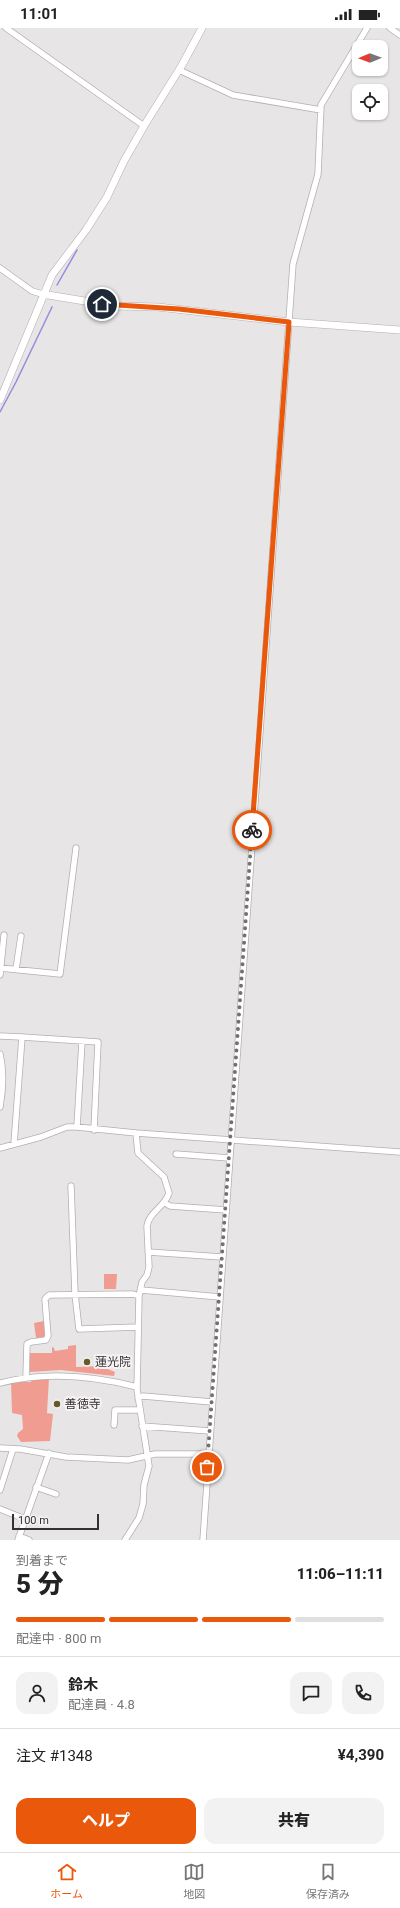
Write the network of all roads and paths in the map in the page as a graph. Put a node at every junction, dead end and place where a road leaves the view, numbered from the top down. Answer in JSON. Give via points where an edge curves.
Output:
{"nodes":[{"id":1,"x":6,"y":28,"type":"edge"},
{"id":2,"x":202,"y":28,"type":"edge"},
{"id":3,"x":367,"y":28,"type":"edge"},
{"id":4,"x":390,"y":28,"type":"edge"},
{"id":5,"x":400,"y":35,"type":"edge"},
{"id":6,"x":179,"y":70,"type":"junction"},
{"id":7,"x":321,"y":110,"type":"junction"},
{"id":8,"x":144,"y":126,"type":"junction"},
{"id":9,"x":0,"y":268,"type":"edge"},
{"id":10,"x":42,"y":294,"type":"junction"},
{"id":11,"x":289,"y":322,"type":"junction"},
{"id":12,"x":400,"y":330,"type":"edge"},
{"id":13,"x":0,"y":400,"type":"edge"},
{"id":14,"x":76,"y":848,"type":"dead end"},
{"id":15,"x":4,"y":935,"type":"dead end"},
{"id":16,"x":21,"y":936,"type":"dead end"},
{"id":17,"x":0,"y":968,"type":"edge"},
{"id":18,"x":16,"y":969,"type":"junction"},
{"id":19,"x":0,"y":975,"type":"edge"},
{"id":20,"x":0,"y":1036,"type":"edge"},
{"id":21,"x":22,"y":1037,"type":"junction"},
{"id":22,"x":82,"y":1041,"type":"junction"},
{"id":23,"x":0,"y":1054,"type":"edge"},
{"id":24,"x":0,"y":1107,"type":"edge"},
{"id":25,"x":77,"y":1127,"type":"junction"},
{"id":26,"x":94,"y":1130,"type":"junction"},
{"id":27,"x":136,"y":1133,"type":"junction"},
{"id":28,"x":230,"y":1140,"type":"junction"},
{"id":29,"x":14,"y":1144,"type":"junction"},
{"id":30,"x":0,"y":1148,"type":"edge"},
{"id":31,"x":400,"y":1152,"type":"edge"},
{"id":32,"x":176,"y":1154,"type":"dead end"},
{"id":33,"x":229,"y":1158,"type":"junction"},
{"id":34,"x":71,"y":1186,"type":"dead end"},
{"id":35,"x":165,"y":1203,"type":"junction"},
{"id":36,"x":226,"y":1210,"type":"junction"},
{"id":37,"x":148,"y":1252,"type":"junction"},
{"id":38,"x":222,"y":1257,"type":"junction"},
{"id":39,"x":140,"y":1293,"type":"junction"},
{"id":40,"x":75,"y":1294,"type":"junction"},
{"id":41,"x":220,"y":1297,"type":"junction"},
{"id":42,"x":138,"y":1327,"type":"junction"},
{"id":43,"x":26,"y":1377,"type":"junction"},
{"id":44,"x":0,"y":1383,"type":"edge"},
{"id":45,"x":137,"y":1387,"type":"junction"},
{"id":46,"x":138,"y":1398,"type":"junction"},
{"id":47,"x":212,"y":1402,"type":"junction"},
{"id":48,"x":140,"y":1410,"type":"junction"},
{"id":49,"x":114,"y":1425,"type":"dead end"},
{"id":50,"x":142,"y":1426,"type":"junction"},
{"id":51,"x":210,"y":1431,"type":"junction"},
{"id":52,"x":0,"y":1448,"type":"edge"},
{"id":53,"x":13,"y":1449,"type":"junction"},
{"id":54,"x":49,"y":1452,"type":"junction"},
{"id":55,"x":208,"y":1454,"type":"junction"},
{"id":56,"x":147,"y":1455,"type":"junction"},
{"id":57,"x":36,"y":1487,"type":"junction"},
{"id":58,"x":0,"y":1490,"type":"edge"},
{"id":59,"x":56,"y":1494,"type":"dead end"},
{"id":60,"x":0,"y":1509,"type":"edge"},
{"id":61,"x":25,"y":1519,"type":"junction"},
{"id":62,"x":18,"y":1538,"type":"edge"},
{"id":63,"x":29,"y":1540,"type":"edge"},
{"id":64,"x":125,"y":1540,"type":"edge"},
{"id":65,"x":203,"y":1540,"type":"edge"}],
"edges":[{"from":1,"to":8,"type":"street"},
{"from":2,"to":6,"type":"street"},
{"from":3,"to":7,"type":"street","via":[[321,105]]},
{"from":4,"to":5,"type":"street"},
{"from":6,"to":7,"type":"street","via":[[233,95]]},
{"from":6,"to":8,"type":"street"},
{"from":7,"to":11,"type":"street","via":[[318,174],[293,264]]},
{"from":8,"to":10,"type":"street","via":[[124,160],[107,197],[86,230],[58,265]]},
{"from":9,"to":10,"type":"street"},
{"from":10,"to":11,"type":"street","via":[[115,306],[172,308]]},
{"from":10,"to":13,"type":"street"},
{"from":11,"to":12,"type":"street"},
{"from":11,"to":28,"type":"street"},
{"from":14,"to":18,"type":"street","via":[[60,974]]},
{"from":15,"to":17,"type":"street"},
{"from":16,"to":18,"type":"street"},
{"from":17,"to":18,"type":"street"},
{"from":17,"to":19,"type":"street"},
{"from":20,"to":21,"type":"street"},
{"from":21,"to":22,"type":"street"},
{"from":21,"to":29,"type":"street"},
{"from":22,"to":25,"type":"street"},
{"from":22,"to":26,"type":"street","via":[[98,1042]]},
{"from":23,"to":24,"type":"street","via":[[3,1089]]},
{"from":25,"to":26,"type":"street"},
{"from":25,"to":29,"type":"street","via":[[67,1127]]},
{"from":26,"to":27,"type":"street"},
{"from":27,"to":28,"type":"street"},
{"from":27,"to":35,"type":"street","via":[[138,1153],[164,1177],[169,1193]]},
{"from":28,"to":31,"type":"street"},
{"from":28,"to":33,"type":"street"},
{"from":29,"to":30,"type":"street"},
{"from":32,"to":33,"type":"street"},
{"from":33,"to":36,"type":"street"},
{"from":34,"to":40,"type":"street"},
{"from":35,"to":36,"type":"street","via":[[170,1206]]},
{"from":35,"to":37,"type":"street","via":[[148,1220]]},
{"from":36,"to":38,"type":"street"},
{"from":37,"to":38,"type":"street"},
{"from":37,"to":39,"type":"street","via":[[149,1267]]},
{"from":38,"to":41,"type":"street"},
{"from":39,"to":40,"type":"street"},
{"from":39,"to":41,"type":"street"},
{"from":39,"to":42,"type":"street"},
{"from":40,"to":42,"type":"street","via":[[79,1329]]},
{"from":40,"to":43,"type":"street","via":[[49,1296],[45,1299],[48,1336],[46,1340],[27,1344]]},
{"from":41,"to":47,"type":"street"},
{"from":42,"to":45,"type":"street"},
{"from":43,"to":44,"type":"street"},
{"from":43,"to":45,"type":"street","via":[[77,1375]]},
{"from":45,"to":46,"type":"street"},
{"from":46,"to":47,"type":"street","via":[[143,1396]]},
{"from":46,"to":48,"type":"street"},
{"from":47,"to":51,"type":"street"},
{"from":48,"to":49,"type":"street","via":[[115,1410]]},
{"from":48,"to":50,"type":"street"},
{"from":50,"to":51,"type":"street"},
{"from":50,"to":56,"type":"street"},
{"from":51,"to":55,"type":"street"},
{"from":52,"to":53,"type":"street"},
{"from":53,"to":54,"type":"street"},
{"from":53,"to":58,"type":"street"},
{"from":54,"to":56,"type":"street","via":[[66,1457],[108,1460],[128,1460]]},
{"from":54,"to":57,"type":"street"},
{"from":55,"to":56,"type":"street"},
{"from":55,"to":65,"type":"street"},
{"from":56,"to":64,"type":"street","via":[[149,1466],[143,1504],[139,1518]]},
{"from":57,"to":59,"type":"street"},
{"from":57,"to":61,"type":"street"},
{"from":60,"to":61,"type":"street"},
{"from":61,"to":62,"type":"street"},
{"from":62,"to":63,"type":"street"}]}
